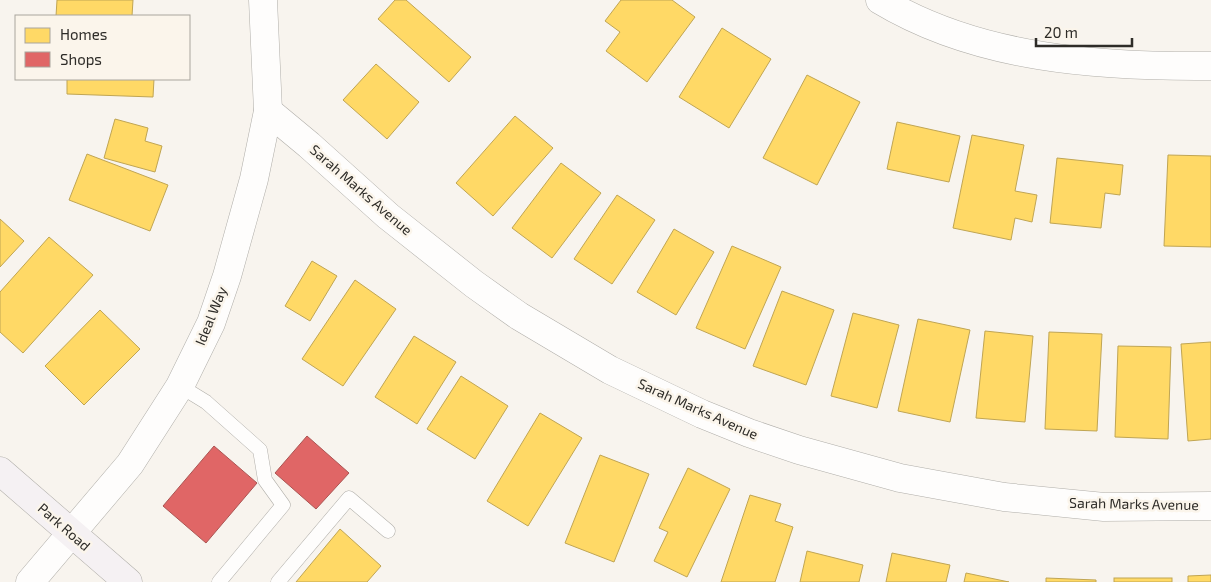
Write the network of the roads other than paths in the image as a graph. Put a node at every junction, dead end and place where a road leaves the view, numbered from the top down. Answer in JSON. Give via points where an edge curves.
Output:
{"nodes":[{"id":1,"x":263,"y":0,"type":"edge"},
{"id":2,"x":880,"y":0,"type":"edge"},
{"id":3,"x":1211,"y":66,"type":"edge"},
{"id":4,"x":268,"y":111,"type":"junction"},
{"id":5,"x":180,"y":386,"type":"junction"},
{"id":6,"x":0,"y":471,"type":"edge"},
{"id":7,"x":1211,"y":506,"type":"edge"},
{"id":8,"x":388,"y":531,"type":"dead end"},
{"id":9,"x":71,"y":533,"type":"junction"},
{"id":10,"x":30,"y":582,"type":"edge"},
{"id":11,"x":128,"y":582,"type":"edge"},
{"id":12,"x":219,"y":582,"type":"edge"},
{"id":13,"x":278,"y":582,"type":"edge"}],
"edges":[{"from":1,"to":4,"type":"street","name":"Ideal Way"},
{"from":2,"to":3,"type":"street","via":[[932,27],[996,47],[1074,62],[1152,67]]},
{"from":4,"to":5,"type":"street","name":"Ideal Way","via":[[228,276],[211,323]]},
{"from":4,"to":7,"type":"street","name":"Sarah Marks Avenue","via":[[388,216],[519,316],[610,370],[702,414],[749,433],[900,478],[1004,497],[1104,507]]},
{"from":5,"to":9,"type":"street","name":"Ideal Way","via":[[130,464]]},
{"from":5,"to":12,"type":"lane","via":[[206,402],[260,450],[265,480],[284,505]]},
{"from":6,"to":9,"type":"street","name":"Park Road"},
{"from":8,"to":13,"type":"lane","via":[[349,498]]},
{"from":9,"to":10,"type":"street","name":"Ideal Way"},
{"from":9,"to":11,"type":"street","name":"Park Road"}]}
